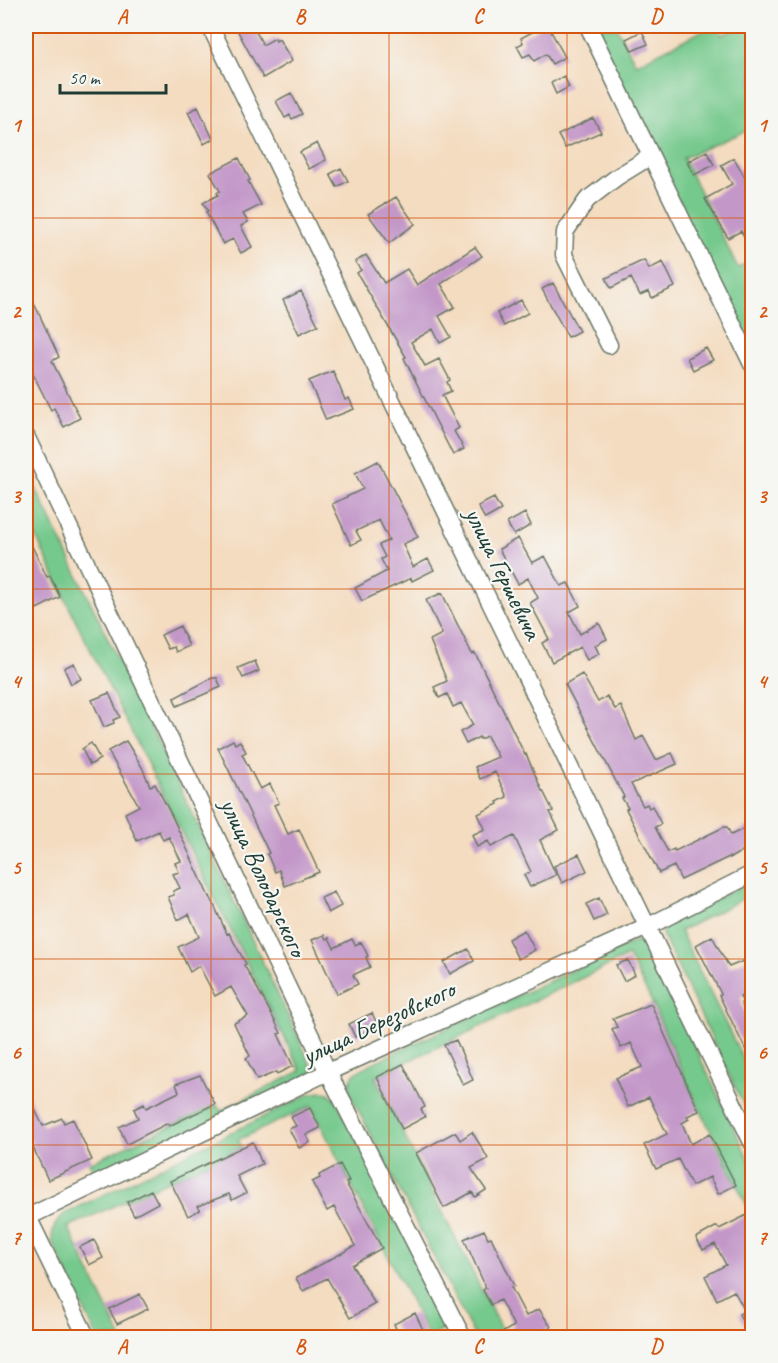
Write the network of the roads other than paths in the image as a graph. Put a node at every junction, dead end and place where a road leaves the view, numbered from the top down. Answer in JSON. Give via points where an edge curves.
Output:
{"nodes":[{"id":1,"x":210,"y":26,"type":"edge"},
{"id":2,"x":588,"y":26,"type":"edge"},
{"id":3,"x":651,"y":156,"type":"junction"},
{"id":4,"x":609,"y":345,"type":"dead end"},
{"id":5,"x":753,"y":364,"type":"edge"},
{"id":6,"x":26,"y":435,"type":"edge"},
{"id":7,"x":753,"y":874,"type":"edge"},
{"id":8,"x":647,"y":927,"type":"junction"},
{"id":9,"x":328,"y":1072,"type":"junction"},
{"id":10,"x":753,"y":1142,"type":"edge"},
{"id":11,"x":26,"y":1216,"type":"edge"},
{"id":12,"x":87,"y":1338,"type":"edge"},
{"id":13,"x":463,"y":1338,"type":"edge"}],
"edges":[{"from":1,"to":8,"type":"street","name":"улица Гершевича"},
{"from":2,"to":3,"type":"street"},
{"from":3,"to":4,"type":"street","via":[[587,200],[565,232],[564,255]]},
{"from":3,"to":5,"type":"street"},
{"from":6,"to":9,"type":"street","name":"улица Володарского"},
{"from":7,"to":8,"type":"street","name":"улица Березовского"},
{"from":8,"to":9,"type":"street","name":"улица Березовского"},
{"from":8,"to":10,"type":"street","name":"улица Гершевича"},
{"from":9,"to":11,"type":"street","name":"улица Березовского"},
{"from":9,"to":13,"type":"street","name":"улица Володарского"},
{"from":11,"to":12,"type":"street"}]}
